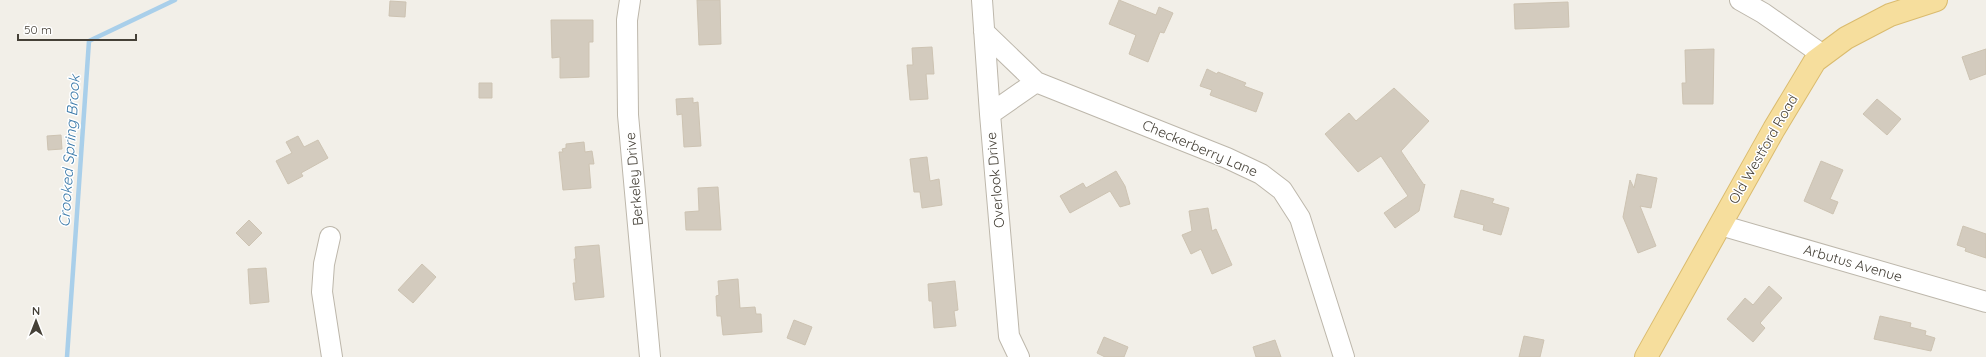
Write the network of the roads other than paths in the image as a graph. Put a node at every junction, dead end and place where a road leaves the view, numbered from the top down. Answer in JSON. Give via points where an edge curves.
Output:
{"nodes":[{"id":1,"x":630,"y":0,"type":"edge"},
{"id":2,"x":982,"y":0,"type":"edge"},
{"id":3,"x":1740,"y":0,"type":"edge"},
{"id":4,"x":1936,"y":0,"type":"edge"},
{"id":5,"x":984,"y":32,"type":"junction"},
{"id":6,"x":1823,"y":55,"type":"junction"},
{"id":7,"x":1036,"y":82,"type":"junction"},
{"id":8,"x":990,"y":114,"type":"junction"},
{"id":9,"x":1720,"y":225,"type":"junction"},
{"id":10,"x":330,"y":237,"type":"dead end"},
{"id":11,"x":1986,"y":302,"type":"edge"},
{"id":12,"x":332,"y":357,"type":"edge"},
{"id":13,"x":650,"y":357,"type":"edge"},
{"id":14,"x":1019,"y":357,"type":"edge"},
{"id":15,"x":1344,"y":357,"type":"edge"},
{"id":16,"x":1646,"y":357,"type":"edge"}],
"edges":[{"from":1,"to":13,"type":"street","name":"Berkeley Drive","via":[[627,20],[628,115]]},
{"from":2,"to":5,"type":"street","name":"Overlook Drive"},
{"from":3,"to":6,"type":"street"},
{"from":4,"to":6,"type":"main road","name":"Old Westford Road","via":[[1890,15],[1846,38]]},
{"from":5,"to":7,"type":"street","name":"Checkerberry Lane"},
{"from":5,"to":8,"type":"street","name":"Overlook Drive"},
{"from":6,"to":9,"type":"main road","name":"Old Westford Road","via":[[1815,61]]},
{"from":7,"to":8,"type":"street"},
{"from":7,"to":15,"type":"street","name":"Checkerberry Lane","via":[[1227,158],[1262,174],[1282,190],[1300,218]]},
{"from":8,"to":14,"type":"street","name":"Overlook Drive","via":[[1009,336]]},
{"from":9,"to":11,"type":"street","name":"Arbutus Avenue"},
{"from":9,"to":16,"type":"main road","name":"Old Westford Road"},
{"from":10,"to":12,"type":"street","via":[[324,264],[322,292]]}]}
